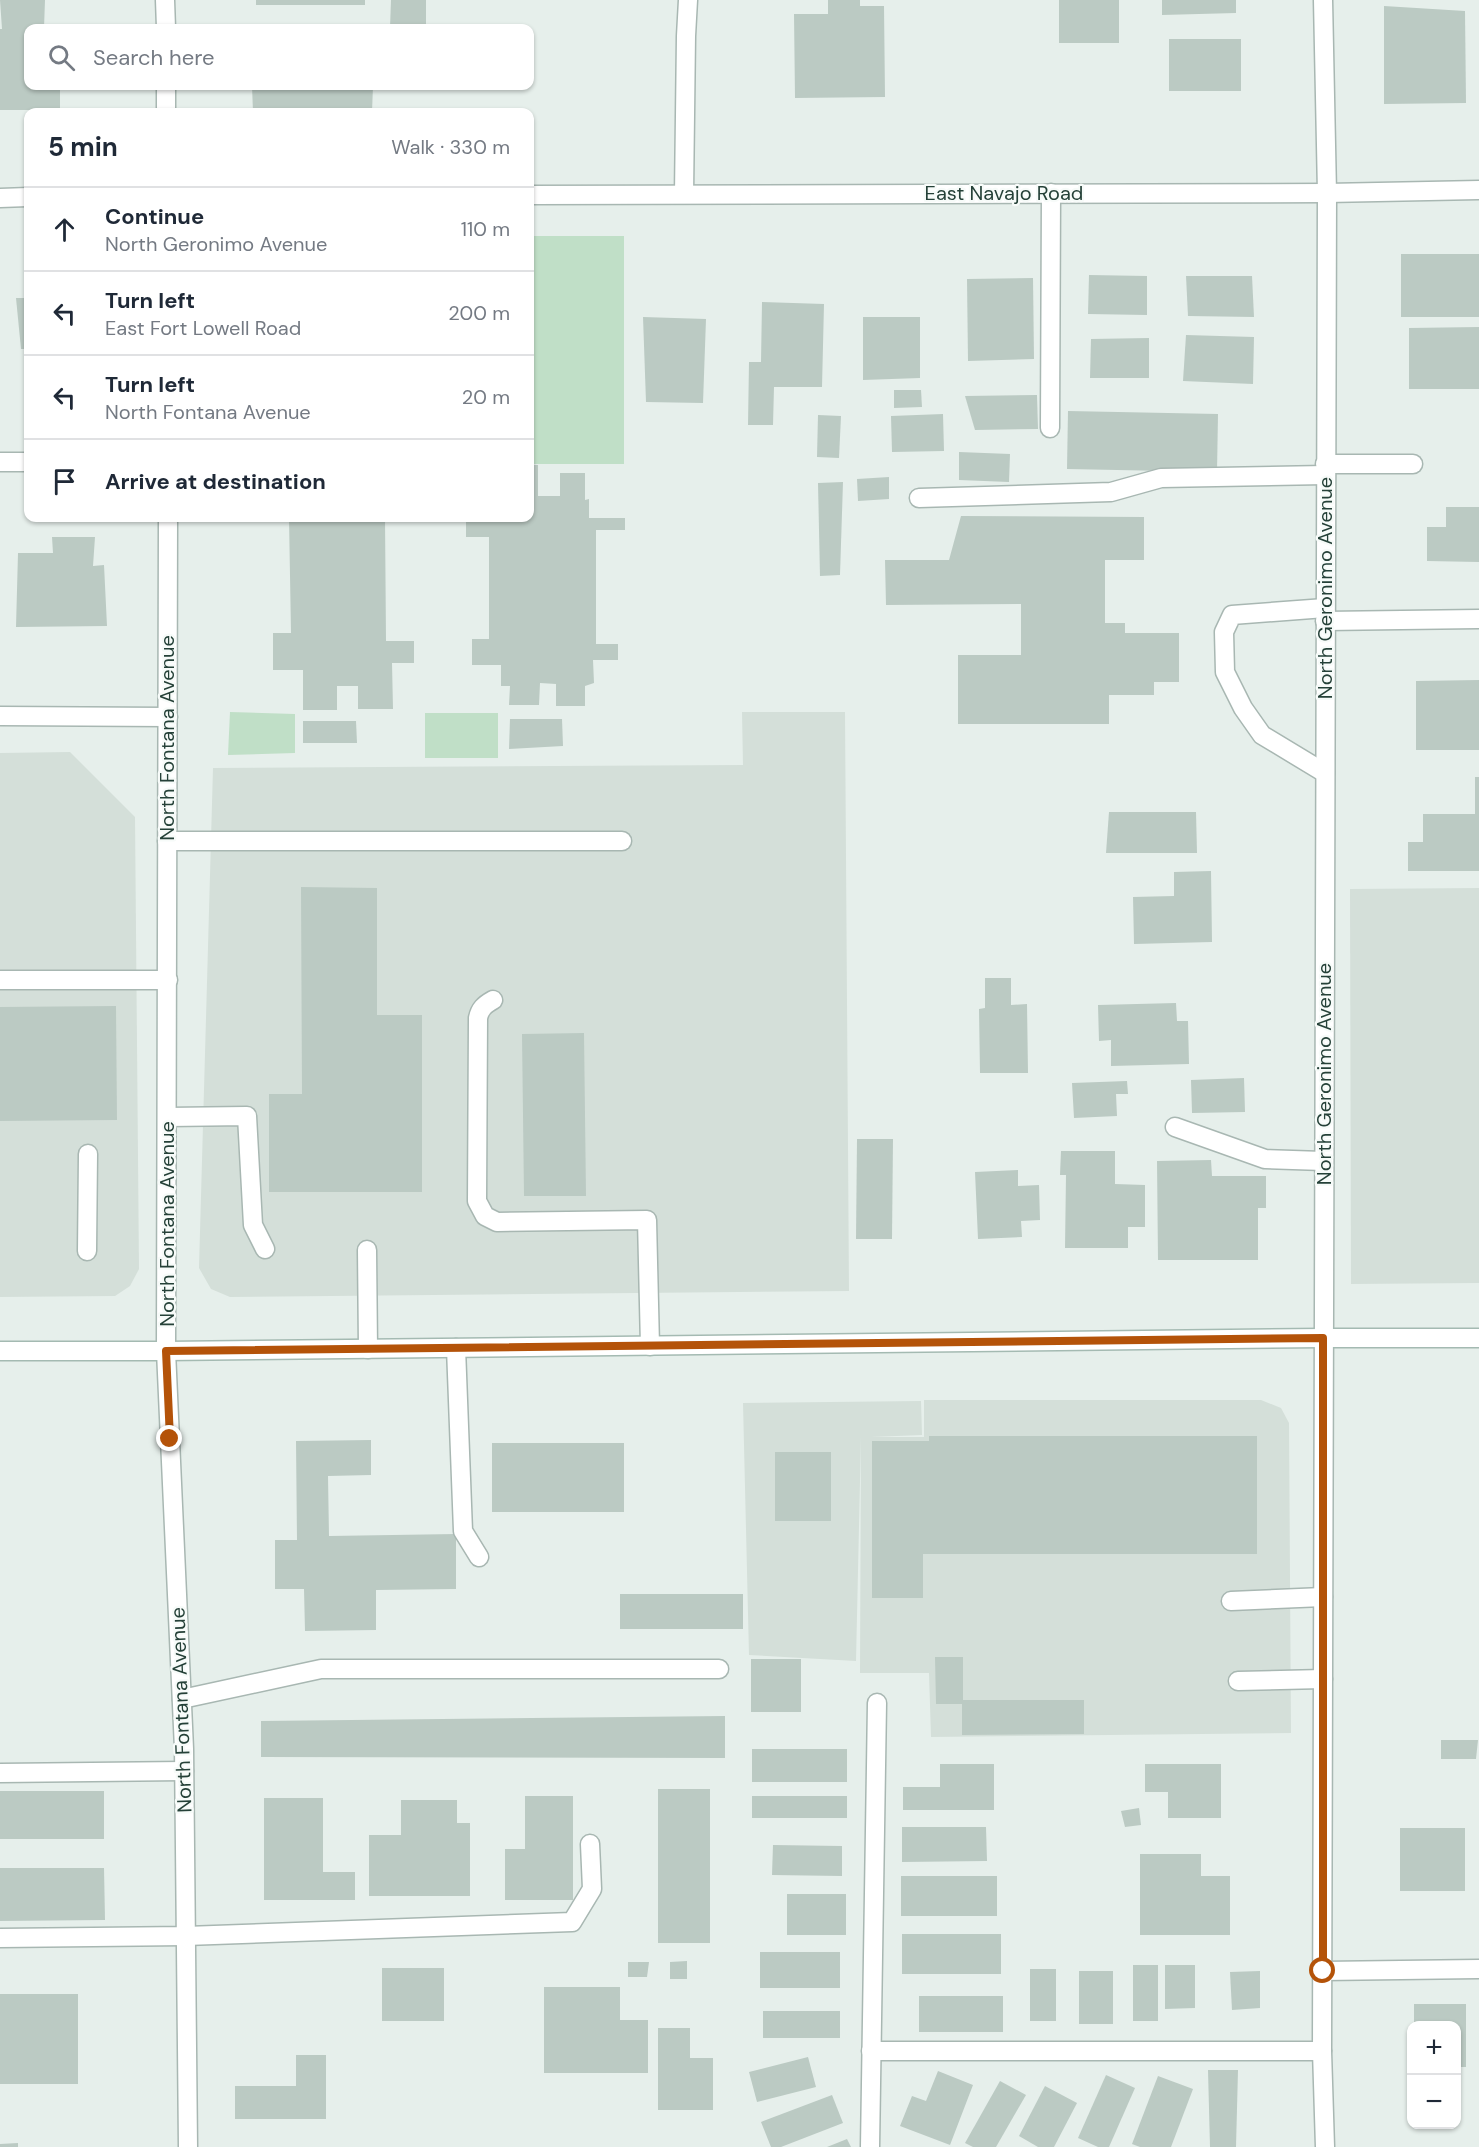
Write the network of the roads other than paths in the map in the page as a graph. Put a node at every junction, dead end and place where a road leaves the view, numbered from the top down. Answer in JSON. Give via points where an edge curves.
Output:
{"nodes":[{"id":1,"x":165,"y":0,"type":"edge"},
{"id":2,"x":688,"y":0,"type":"edge"},
{"id":3,"x":1323,"y":0,"type":"edge"},
{"id":4,"x":165,"y":24,"type":"edge"},
{"id":5,"x":166,"y":90,"type":"edge"},
{"id":6,"x":166,"y":108,"type":"edge"},
{"id":7,"x":1479,"y":190,"type":"edge"},
{"id":8,"x":1051,"y":193,"type":"junction"},
{"id":9,"x":1327,"y":193,"type":"junction"},
{"id":10,"x":684,"y":194,"type":"junction"},
{"id":11,"x":534,"y":195,"type":"edge"},
{"id":12,"x":24,"y":197,"type":"edge"},
{"id":13,"x":0,"y":198,"type":"edge"},
{"id":14,"x":1050,"y":428,"type":"dead end"},
{"id":15,"x":0,"y":462,"type":"edge"},
{"id":16,"x":24,"y":462,"type":"edge"},
{"id":17,"x":1413,"y":464,"type":"dead end"},
{"id":18,"x":1325,"y":470,"type":"junction"},
{"id":19,"x":918,"y":498,"type":"dead end"},
{"id":20,"x":168,"y":522,"type":"edge"},
{"id":21,"x":1325,"y":615,"type":"junction"},
{"id":22,"x":1479,"y":619,"type":"edge"},
{"id":23,"x":0,"y":716,"type":"edge"},
{"id":24,"x":168,"y":717,"type":"junction"},
{"id":25,"x":1325,"y":773,"type":"junction"},
{"id":26,"x":167,"y":841,"type":"junction"},
{"id":27,"x":622,"y":841,"type":"dead end"},
{"id":28,"x":0,"y":980,"type":"edge"},
{"id":29,"x":168,"y":980,"type":"junction"},
{"id":30,"x":493,"y":1000,"type":"dead end"},
{"id":31,"x":168,"y":1117,"type":"junction"},
{"id":32,"x":1175,"y":1126,"type":"dead end"},
{"id":33,"x":88,"y":1154,"type":"dead end"},
{"id":34,"x":1323,"y":1161,"type":"junction"},
{"id":35,"x":264,"y":1249,"type":"dead end"},
{"id":36,"x":367,"y":1250,"type":"dead end"},
{"id":37,"x":87,"y":1251,"type":"dead end"},
{"id":38,"x":1323,"y":1338,"type":"junction"},
{"id":39,"x":1479,"y":1338,"type":"edge"},
{"id":40,"x":650,"y":1346,"type":"junction"},
{"id":41,"x":456,"y":1348,"type":"junction"},
{"id":42,"x":368,"y":1349,"type":"junction"},
{"id":43,"x":0,"y":1351,"type":"edge"},
{"id":44,"x":166,"y":1351,"type":"junction"},
{"id":45,"x":479,"y":1557,"type":"dead end"},
{"id":46,"x":1323,"y":1597,"type":"junction"},
{"id":47,"x":1231,"y":1601,"type":"dead end"},
{"id":48,"x":719,"y":1669,"type":"dead end"},
{"id":49,"x":1323,"y":1679,"type":"junction"},
{"id":50,"x":1238,"y":1681,"type":"dead end"},
{"id":51,"x":182,"y":1699,"type":"junction"},
{"id":52,"x":877,"y":1703,"type":"dead end"},
{"id":53,"x":184,"y":1771,"type":"junction"},
{"id":54,"x":0,"y":1773,"type":"edge"},
{"id":55,"x":590,"y":1844,"type":"dead end"},
{"id":56,"x":186,"y":1935,"type":"junction"},
{"id":57,"x":0,"y":1938,"type":"edge"},
{"id":58,"x":1479,"y":1969,"type":"edge"},
{"id":59,"x":1323,"y":1971,"type":"junction"},
{"id":60,"x":871,"y":2051,"type":"junction"},
{"id":61,"x":1322,"y":2051,"type":"junction"},
{"id":62,"x":188,"y":2147,"type":"edge"},
{"id":63,"x":870,"y":2147,"type":"edge"},
{"id":64,"x":1325,"y":2147,"type":"edge"}],
"edges":[{"from":1,"to":4,"type":"street"},
{"from":2,"to":10,"type":"street"},
{"from":3,"to":9,"type":"street","name":"North Geronimo Avenue"},
{"from":5,"to":6,"type":"street"},
{"from":7,"to":9,"type":"street","name":"East Navajo Road"},
{"from":8,"to":9,"type":"street","name":"East Navajo Road"},
{"from":8,"to":10,"type":"street","name":"East Navajo Road"},
{"from":8,"to":14,"type":"street"},
{"from":9,"to":18,"type":"street","name":"North Geronimo Avenue"},
{"from":10,"to":11,"type":"street","name":"East Navajo Road"},
{"from":12,"to":13,"type":"street"},
{"from":15,"to":16,"type":"street"},
{"from":17,"to":18,"type":"street"},
{"from":18,"to":19,"type":"street","via":[[1161,478],[1111,492]]},
{"from":18,"to":21,"type":"street","name":"North Geronimo Avenue"},
{"from":20,"to":24,"type":"street","name":"North Fontana Avenue"},
{"from":21,"to":22,"type":"street"},
{"from":21,"to":25,"type":"street","name":"North Geronimo Avenue"},
{"from":21,"to":25,"type":"street","via":[[1232,615],[1224,632],[1225,672],[1243,708],[1263,735]]},
{"from":23,"to":24,"type":"street"},
{"from":24,"to":26,"type":"street","name":"North Fontana Avenue"},
{"from":25,"to":34,"type":"street","name":"North Geronimo Avenue"},
{"from":26,"to":27,"type":"street"},
{"from":26,"to":29,"type":"street","name":"North Fontana Avenue"},
{"from":28,"to":29,"type":"street"},
{"from":29,"to":31,"type":"street","name":"North Fontana Avenue"},
{"from":30,"to":40,"type":"street","via":[[485,1004],[478,1018],[477,1201],[485,1216],[496,1222],[647,1220]]},
{"from":31,"to":35,"type":"street","via":[[247,1116],[253,1225]]},
{"from":31,"to":44,"type":"street","name":"North Fontana Avenue"},
{"from":32,"to":34,"type":"street","via":[[1265,1160]]},
{"from":33,"to":37,"type":"street"},
{"from":34,"to":38,"type":"street","name":"North Geronimo Avenue"},
{"from":36,"to":42,"type":"street"},
{"from":38,"to":39,"type":"street"},
{"from":38,"to":40,"type":"street"},
{"from":38,"to":46,"type":"street","name":"North Geronimo Avenue"},
{"from":40,"to":41,"type":"street"},
{"from":41,"to":42,"type":"street"},
{"from":41,"to":45,"type":"street","via":[[463,1531]]},
{"from":42,"to":44,"type":"street"},
{"from":43,"to":44,"type":"street"},
{"from":44,"to":51,"type":"street","name":"North Fontana Avenue"},
{"from":46,"to":47,"type":"street"},
{"from":46,"to":49,"type":"street","name":"North Geronimo Avenue"},
{"from":48,"to":51,"type":"street","via":[[321,1669]]},
{"from":49,"to":50,"type":"street"},
{"from":49,"to":59,"type":"street","name":"North Geronimo Avenue"},
{"from":51,"to":53,"type":"street","name":"North Fontana Avenue"},
{"from":52,"to":60,"type":"street"},
{"from":53,"to":54,"type":"street"},
{"from":53,"to":56,"type":"street","name":"North Fontana Avenue"},
{"from":55,"to":56,"type":"street","via":[[592,1889],[572,1922]]},
{"from":56,"to":57,"type":"street"},
{"from":56,"to":62,"type":"street","name":"North Fontana Avenue"},
{"from":58,"to":59,"type":"street"},
{"from":59,"to":61,"type":"street","name":"North Geronimo Avenue"},
{"from":60,"to":61,"type":"street"},
{"from":60,"to":63,"type":"street"},
{"from":61,"to":64,"type":"street","name":"North Geronimo Avenue"}]}
